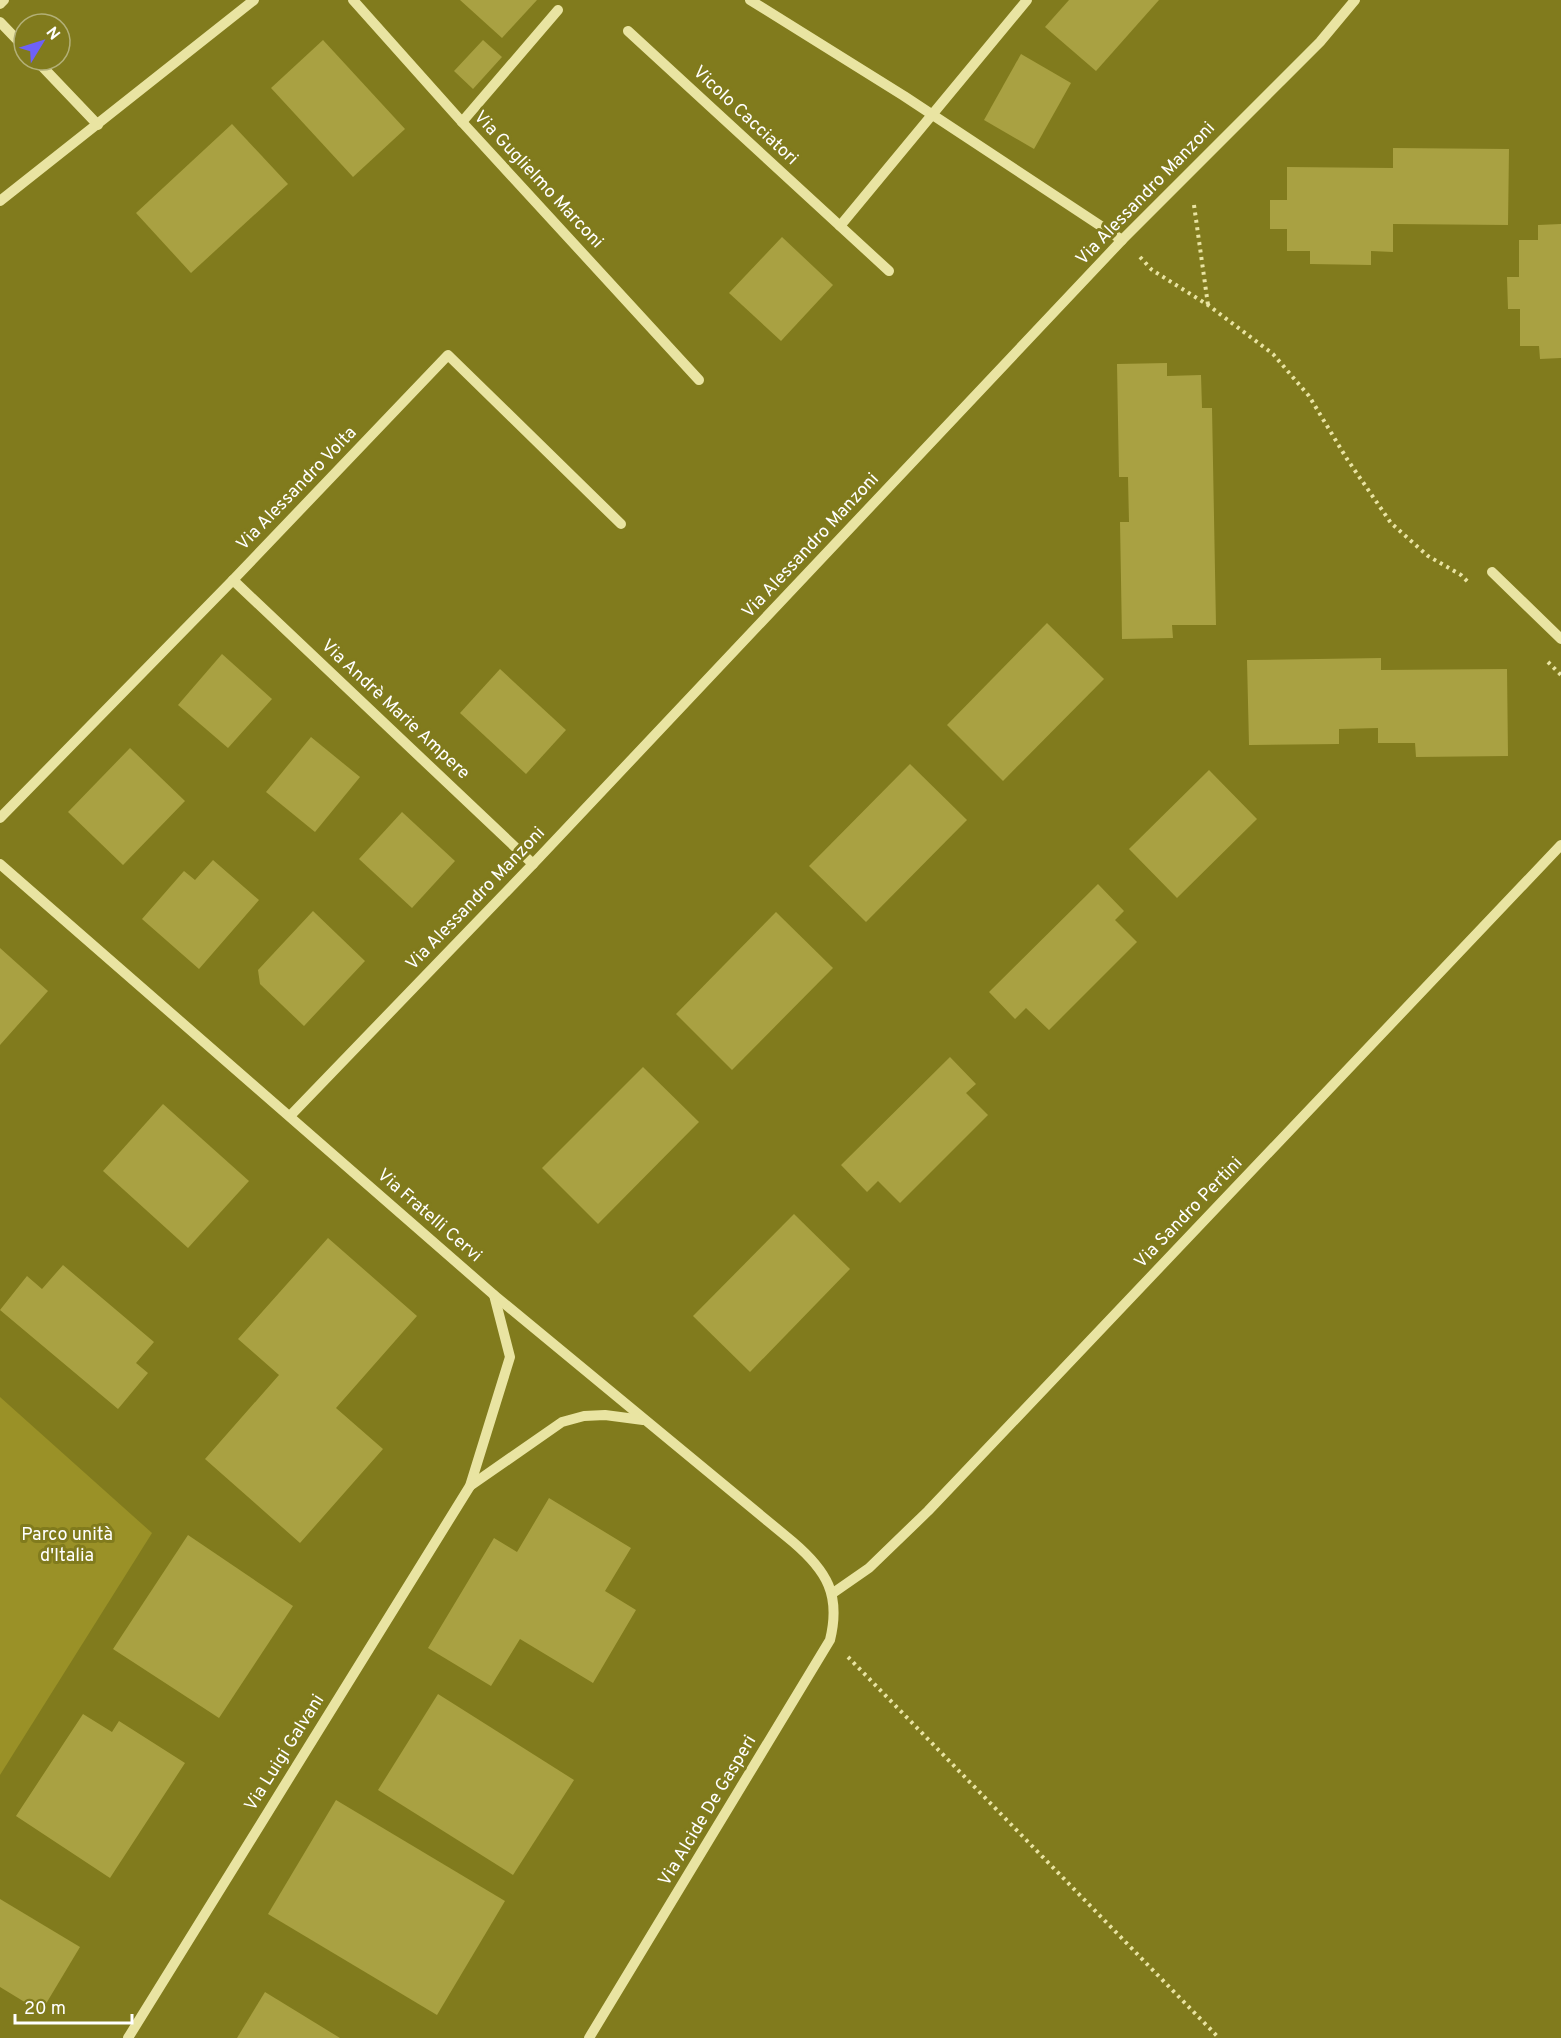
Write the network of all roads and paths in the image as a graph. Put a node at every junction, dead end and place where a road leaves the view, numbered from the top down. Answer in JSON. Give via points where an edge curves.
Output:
{"nodes":[{"id":1,"x":4,"y":0,"type":"edge"},
{"id":2,"x":254,"y":0,"type":"edge"},
{"id":3,"x":354,"y":0,"type":"edge"},
{"id":4,"x":750,"y":0,"type":"edge"},
{"id":5,"x":1027,"y":0,"type":"edge"},
{"id":6,"x":1355,"y":0,"type":"edge"},
{"id":7,"x":0,"y":4,"type":"edge"},
{"id":8,"x":558,"y":10,"type":"dead end"},
{"id":9,"x":0,"y":22,"type":"edge"},
{"id":10,"x":628,"y":30,"type":"dead end"},
{"id":11,"x":12,"y":34,"type":"edge"},
{"id":12,"x":47,"y":72,"type":"edge"},
{"id":13,"x":932,"y":115,"type":"junction"},
{"id":14,"x":462,"y":122,"type":"junction"},
{"id":15,"x":98,"y":125,"type":"junction"},
{"id":16,"x":1190,"y":172,"type":"junction"},
{"id":17,"x":0,"y":201,"type":"edge"},
{"id":18,"x":840,"y":226,"type":"junction"},
{"id":19,"x":1122,"y":240,"type":"junction"},
{"id":20,"x":889,"y":271,"type":"dead end"},
{"id":21,"x":1208,"y":304,"type":"junction"},
{"id":22,"x":699,"y":380,"type":"dead end"},
{"id":23,"x":621,"y":524,"type":"dead end"},
{"id":24,"x":1492,"y":572,"type":"dead end"},
{"id":25,"x":233,"y":580,"type":"junction"},
{"id":26,"x":1475,"y":589,"type":"dead end"},
{"id":27,"x":1561,"y":639,"type":"edge"},
{"id":28,"x":1545,"y":659,"type":"dead end"},
{"id":29,"x":1561,"y":675,"type":"edge"},
{"id":30,"x":0,"y":818,"type":"edge"},
{"id":31,"x":1561,"y":845,"type":"edge"},
{"id":32,"x":0,"y":864,"type":"edge"},
{"id":33,"x":533,"y":864,"type":"junction"},
{"id":34,"x":290,"y":1116,"type":"junction"},
{"id":35,"x":494,"y":1295,"type":"junction"},
{"id":36,"x":647,"y":1421,"type":"junction"},
{"id":37,"x":470,"y":1486,"type":"junction"},
{"id":38,"x":833,"y":1593,"type":"junction"},
{"id":39,"x":830,"y":1640,"type":"junction"},
{"id":40,"x":128,"y":2038,"type":"edge"},
{"id":41,"x":589,"y":2038,"type":"edge"},
{"id":42,"x":1220,"y":2038,"type":"edge"}],
"edges":[{"from":1,"to":7,"type":"street"},
{"from":2,"to":15,"type":"street"},
{"from":3,"to":14,"type":"street","name":"Via Guglielmo Marconi"},
{"from":4,"to":13,"type":"street"},
{"from":5,"to":13,"type":"street"},
{"from":6,"to":16,"type":"street","name":"Via Alessandro Manzoni","via":[[1320,42]]},
{"from":8,"to":14,"type":"street"},
{"from":9,"to":11,"type":"street"},
{"from":10,"to":18,"type":"street","name":"Vicolo Cacciatori"},
{"from":12,"to":15,"type":"street"},
{"from":13,"to":18,"type":"street"},
{"from":13,"to":19,"type":"street"},
{"from":14,"to":22,"type":"street","name":"Via Guglielmo Marconi"},
{"from":15,"to":17,"type":"street"},
{"from":16,"to":19,"type":"street","name":"Via Alessandro Manzoni"},
{"from":16,"to":21,"type":"path"},
{"from":18,"to":20,"type":"street","name":"Vicolo Cacciatori"},
{"from":19,"to":21,"type":"path","via":[[1152,270]]},
{"from":19,"to":33,"type":"street","name":"Via Alessandro Manzoni"},
{"from":21,"to":26,"type":"path","via":[[1273,354],[1309,396],[1391,523],[1428,556],[1461,575]]},
{"from":23,"to":25,"type":"street","name":"Via Alessandro Volta","via":[[448,355]]},
{"from":24,"to":27,"type":"street"},
{"from":25,"to":30,"type":"street","name":"Via Alessandro Volta"},
{"from":25,"to":33,"type":"street","name":"Via Andrè Marie Ampere"},
{"from":28,"to":29,"type":"path"},
{"from":31,"to":38,"type":"street","name":"Via Sandro Pertini","via":[[928,1511],[868,1568]]},
{"from":32,"to":34,"type":"street","name":"Via Fratelli Cervi"},
{"from":33,"to":34,"type":"street","name":"Via Alessandro Manzoni"},
{"from":34,"to":35,"type":"street","name":"Via Fratelli Cervi"},
{"from":35,"to":36,"type":"street","name":"Via Fratelli Cervi"},
{"from":35,"to":37,"type":"street","name":"Via Luigi Galvani","via":[[510,1357]]},
{"from":36,"to":37,"type":"street","name":"Via Luigi Galvani","via":[[605,1415],[562,1422]]},
{"from":36,"to":38,"type":"street","name":"Via Fratelli Cervi","via":[[808,1554]]},
{"from":37,"to":40,"type":"street","name":"Via Luigi Galvani"},
{"from":38,"to":39,"type":"street","name":"Via Alcide De Gasperi"},
{"from":39,"to":41,"type":"street","name":"Via Alcide De Gasperi"},
{"from":39,"to":42,"type":"path"}]}
